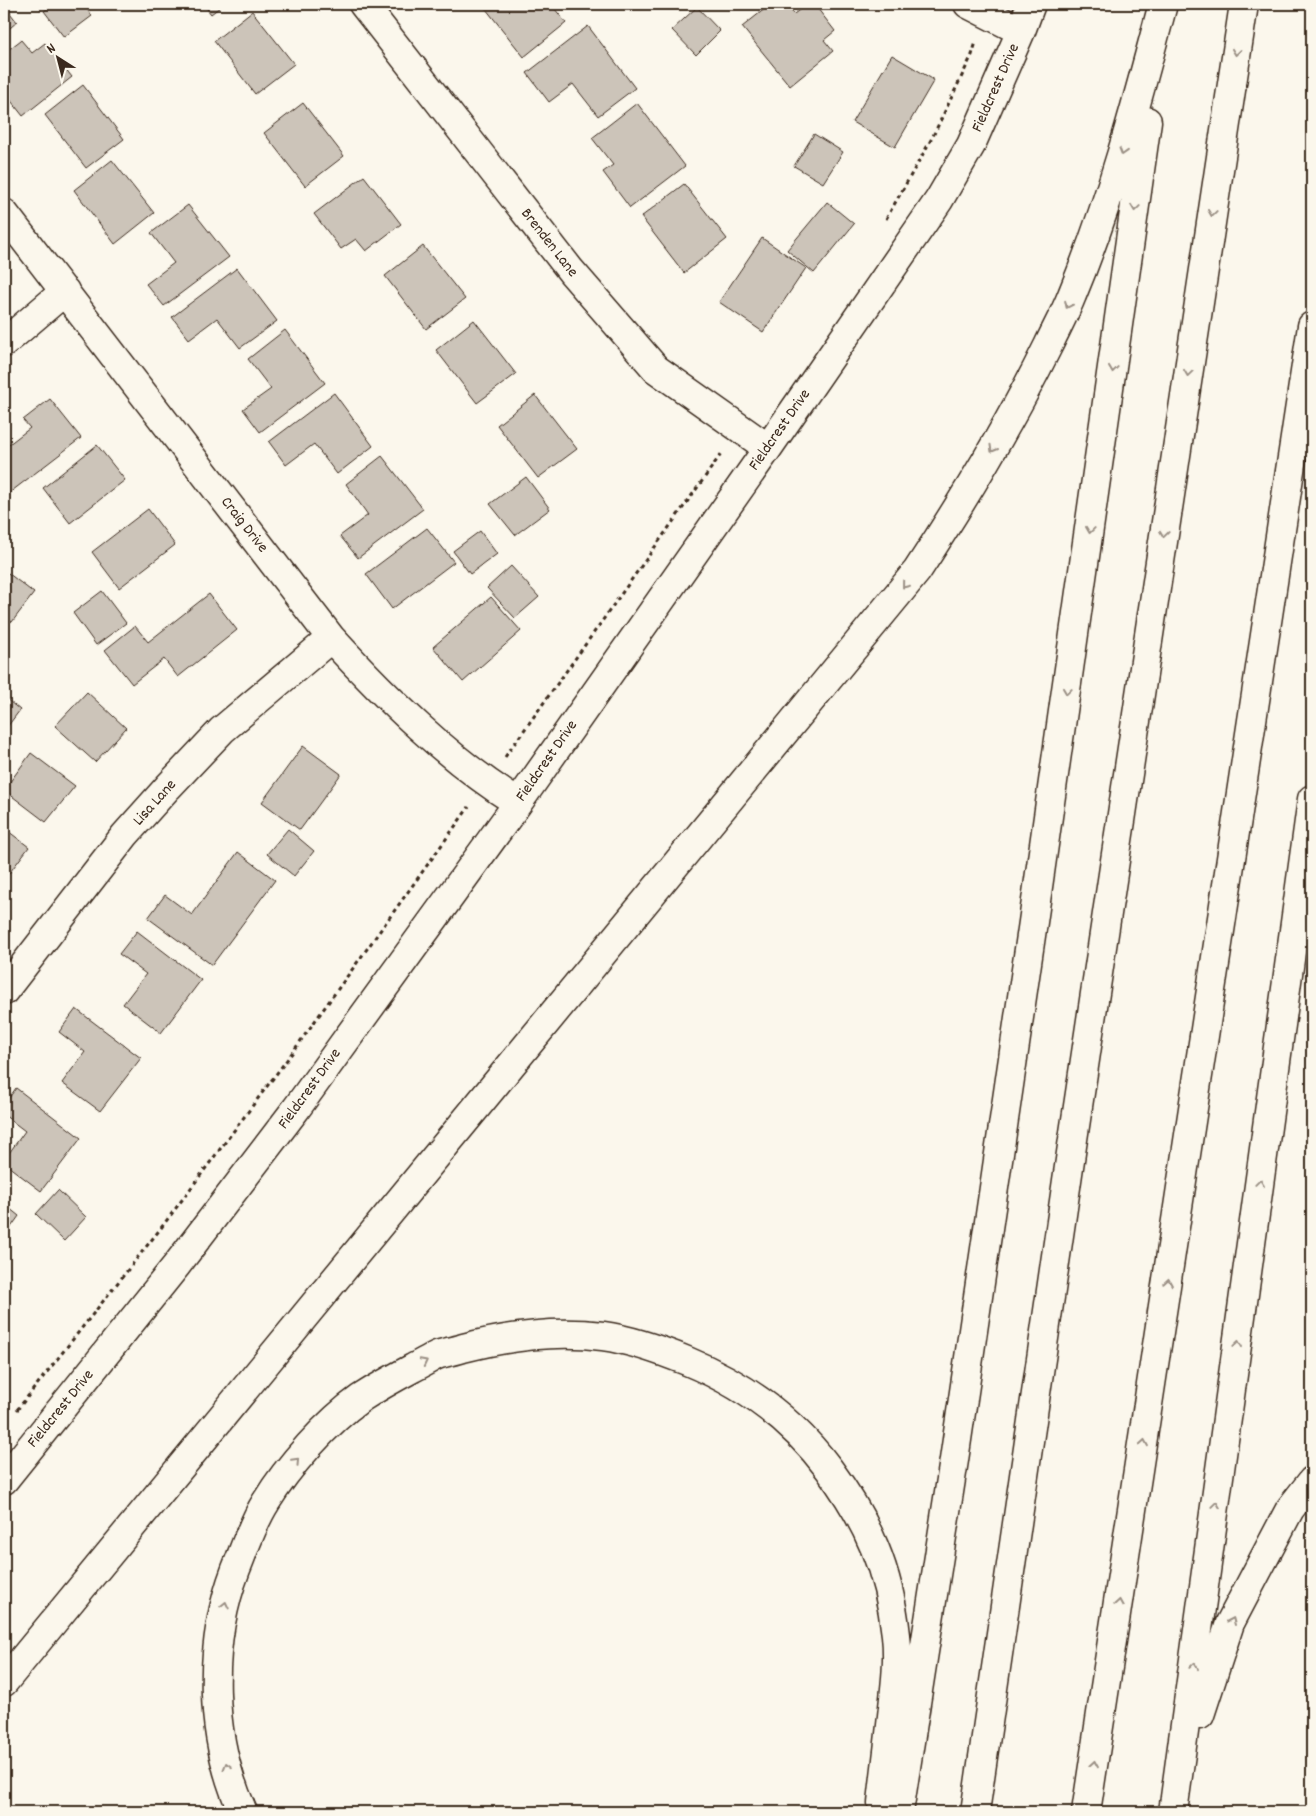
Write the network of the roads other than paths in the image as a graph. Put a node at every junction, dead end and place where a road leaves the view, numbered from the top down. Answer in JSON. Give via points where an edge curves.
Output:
{"nodes":[{"id":1,"x":363,"y":4,"type":"edge"},
{"id":2,"x":1031,"y":4,"type":"edge"},
{"id":3,"x":1164,"y":4,"type":"edge"},
{"id":4,"x":1244,"y":4,"type":"edge"},
{"id":5,"x":977,"y":8,"type":"edge"},
{"id":6,"x":1021,"y":31,"type":"junction"},
{"id":7,"x":4,"y":213,"type":"edge"},
{"id":8,"x":65,"y":291,"type":"junction"},
{"id":9,"x":1312,"y":326,"type":"edge"},
{"id":10,"x":4,"y":343,"type":"edge"},
{"id":11,"x":768,"y":448,"type":"junction"},
{"id":12,"x":331,"y":638,"type":"junction"},
{"id":13,"x":1312,"y":799,"type":"edge"},
{"id":14,"x":518,"y":803,"type":"junction"},
{"id":15,"x":4,"y":991,"type":"edge"},
{"id":16,"x":4,"y":1480,"type":"edge"},
{"id":17,"x":1312,"y":1481,"type":"edge"},
{"id":18,"x":4,"y":1682,"type":"edge"},
{"id":19,"x":1178,"y":1783,"type":"junction"},
{"id":20,"x":243,"y":1812,"type":"edge"},
{"id":21,"x":884,"y":1812,"type":"edge"},
{"id":22,"x":899,"y":1812,"type":"edge"},
{"id":23,"x":974,"y":1812,"type":"edge"},
{"id":24,"x":1086,"y":1812,"type":"edge"},
{"id":25,"x":1174,"y":1812,"type":"edge"}],
"edges":[{"from":1,"to":11,"type":"main road","name":"Brenden Lane","via":[[570,271],[656,369]]},
{"from":2,"to":6,"type":"main road","name":"Fieldcrest Drive"},
{"from":3,"to":18,"type":"main road","one_way":true,"via":[[1124,151],[1072,296],[1024,396],[917,571]]},
{"from":3,"to":22,"type":"main road","one_way":true,"via":[[1035,913]]},
{"from":4,"to":23,"type":"main road","one_way":true},
{"from":5,"to":6,"type":"main road"},
{"from":6,"to":11,"type":"main road","name":"Fieldcrest Drive","via":[[971,145],[939,200]]},
{"from":7,"to":8,"type":"main road","name":"Craig Drive"},
{"from":8,"to":10,"type":"main road"},
{"from":8,"to":12,"type":"main road","name":"Craig Drive"},
{"from":24,"to":9,"type":"main road","one_way":true},
{"from":11,"to":14,"type":"main road","name":"Fieldcrest Drive"},
{"from":12,"to":14,"type":"main road","name":"Craig Drive","via":[[408,717],[487,784]]},
{"from":12,"to":15,"type":"main road","name":"Lisa Lane","via":[[222,730],[168,788],[125,835]]},
{"from":19,"to":13,"type":"main road","one_way":true},
{"from":14,"to":16,"type":"main road","name":"Fieldcrest Drive","via":[[296,1109],[176,1266]]},
{"from":19,"to":17,"type":"main road","one_way":true,"via":[[1230,1623],[1290,1509]]},
{"from":19,"to":25,"type":"main road"},
{"from":20,"to":21,"type":"main road","one_way":true,"via":[[222,1748],[216,1691],[218,1662],[230,1584],[265,1504],[290,1468],[322,1432],[358,1400],[392,1378],[437,1355],[477,1345],[520,1335],[570,1334],[604,1336],[665,1352],[738,1386],[796,1429],[848,1494],[884,1570],[897,1637],[897,1680],[882,1803]]}]}
